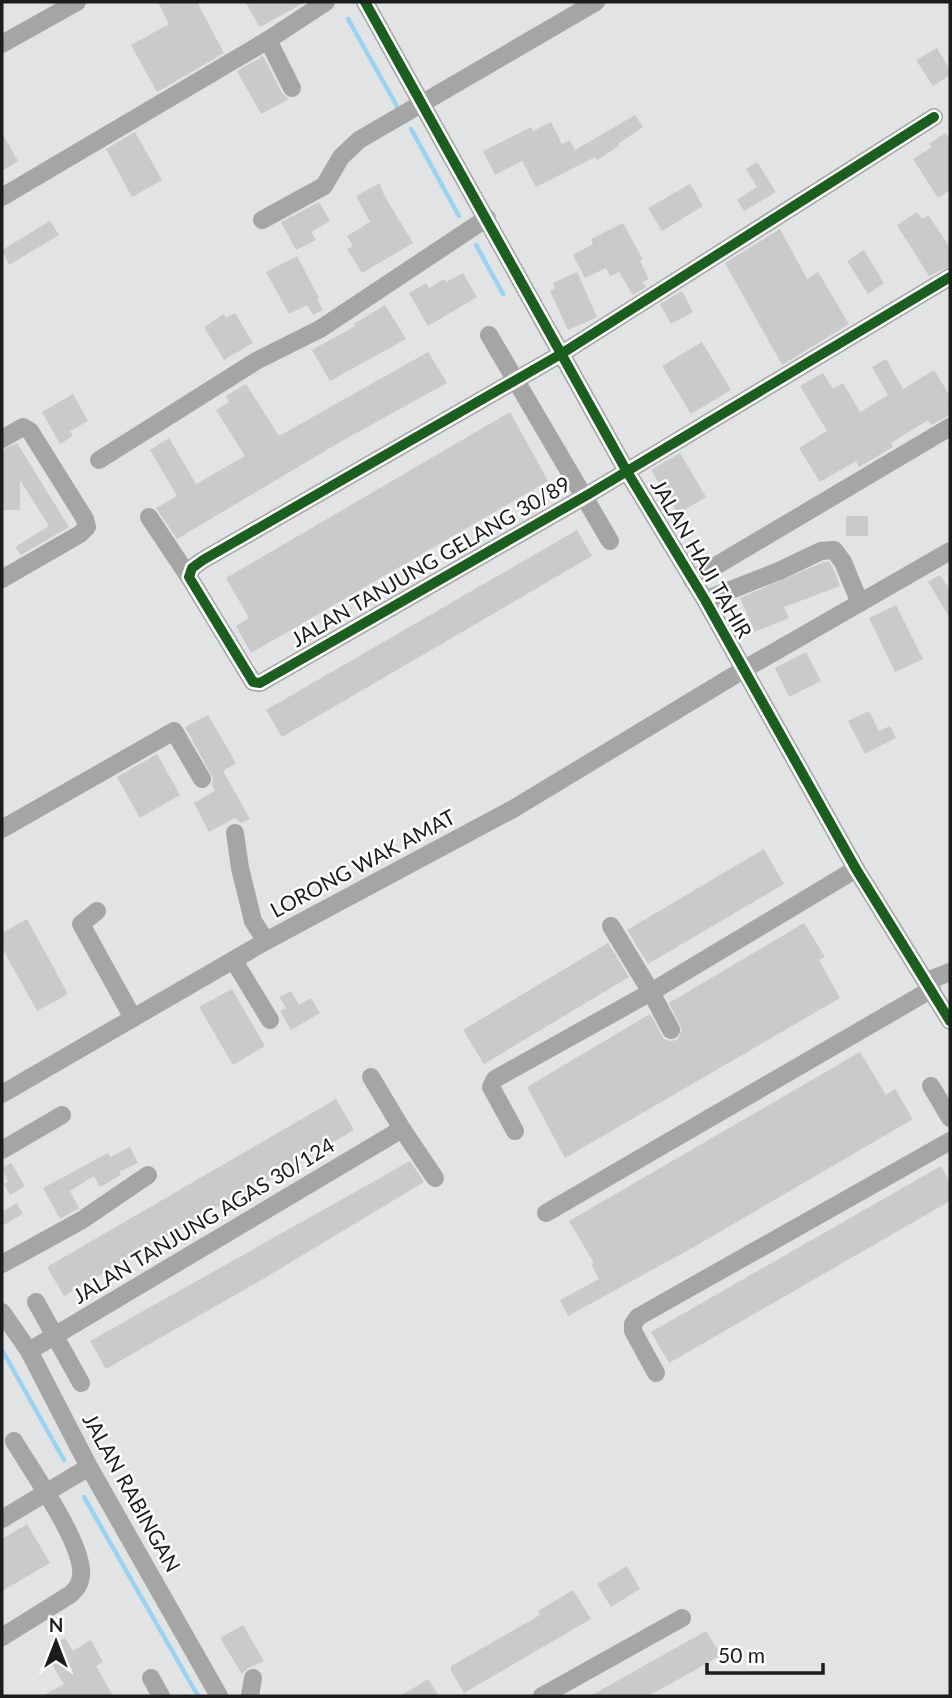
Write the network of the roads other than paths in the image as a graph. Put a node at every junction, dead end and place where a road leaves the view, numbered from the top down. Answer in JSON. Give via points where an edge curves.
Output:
{"nodes":[{"id":1,"x":77,"y":2,"type":"edge"},
{"id":2,"x":326,"y":2,"type":"edge"},
{"id":3,"x":365,"y":2,"type":"edge"},
{"id":4,"x":596,"y":2,"type":"edge"},
{"id":5,"x":268,"y":40,"type":"junction"},
{"id":6,"x":2,"y":44,"type":"edge"},
{"id":7,"x":292,"y":89,"type":"dead end"},
{"id":8,"x":423,"y":105,"type":"junction"},
{"id":9,"x":934,"y":117,"type":"dead end"},
{"id":10,"x":2,"y":197,"type":"edge"},
{"id":11,"x":487,"y":218,"type":"junction"},
{"id":12,"x":262,"y":220,"type":"dead end"},
{"id":13,"x":950,"y":277,"type":"edge"},
{"id":14,"x":489,"y":335,"type":"dead end"},
{"id":15,"x":561,"y":354,"type":"junction"},
{"id":16,"x":515,"y":381,"type":"junction"},
{"id":17,"x":950,"y":427,"type":"edge"},
{"id":18,"x":2,"y":439,"type":"edge"},
{"id":19,"x":99,"y":460,"type":"dead end"},
{"id":20,"x":626,"y":470,"type":"junction"},
{"id":21,"x":584,"y":496,"type":"junction"},
{"id":22,"x":149,"y":517,"type":"dead end"},
{"id":23,"x":610,"y":541,"type":"dead end"},
{"id":24,"x":950,"y":551,"type":"edge"},
{"id":25,"x":188,"y":577,"type":"junction"},
{"id":26,"x":2,"y":579,"type":"edge"},
{"id":27,"x":692,"y":580,"type":"junction"},
{"id":28,"x":705,"y":600,"type":"junction"},
{"id":29,"x":860,"y":603,"type":"junction"},
{"id":30,"x":743,"y":670,"type":"junction"},
{"id":31,"x":202,"y":779,"type":"dead end"},
{"id":32,"x":2,"y":829,"type":"edge"},
{"id":33,"x":235,"y":833,"type":"dead end"},
{"id":34,"x":856,"y":869,"type":"junction"},
{"id":35,"x":97,"y":911,"type":"dead end"},
{"id":36,"x":611,"y":926,"type":"dead end"},
{"id":37,"x":266,"y":941,"type":"junction"},
{"id":38,"x":234,"y":961,"type":"junction"},
{"id":39,"x":950,"y":972,"type":"edge"},
{"id":40,"x":930,"y":985,"type":"junction"},
{"id":41,"x":651,"y":992,"type":"junction"},
{"id":42,"x":133,"y":1018,"type":"junction"},
{"id":43,"x":270,"y":1020,"type":"dead end"},
{"id":44,"x":950,"y":1021,"type":"edge"},
{"id":45,"x":671,"y":1030,"type":"dead end"},
{"id":46,"x":371,"y":1077,"type":"dead end"},
{"id":47,"x":931,"y":1086,"type":"dead end"},
{"id":48,"x":2,"y":1094,"type":"edge"},
{"id":49,"x":62,"y":1115,"type":"dead end"},
{"id":50,"x":950,"y":1118,"type":"edge"},
{"id":51,"x":402,"y":1129,"type":"junction"},
{"id":52,"x":514,"y":1131,"type":"dead end"},
{"id":53,"x":950,"y":1141,"type":"edge"},
{"id":54,"x":2,"y":1150,"type":"edge"},
{"id":55,"x":148,"y":1175,"type":"dead end"},
{"id":56,"x":435,"y":1178,"type":"dead end"},
{"id":57,"x":546,"y":1213,"type":"dead end"},
{"id":58,"x":2,"y":1264,"type":"edge"},
{"id":59,"x":36,"y":1303,"type":"dead end"},
{"id":60,"x":2,"y":1312,"type":"edge"},
{"id":61,"x":56,"y":1336,"type":"junction"},
{"id":62,"x":29,"y":1352,"type":"junction"},
{"id":63,"x":656,"y":1373,"type":"dead end"},
{"id":64,"x":81,"y":1383,"type":"dead end"},
{"id":65,"x":14,"y":1441,"type":"dead end"},
{"id":66,"x":89,"y":1467,"type":"junction"},
{"id":67,"x":46,"y":1494,"type":"junction"},
{"id":68,"x":2,"y":1519,"type":"edge"},
{"id":69,"x":682,"y":1618,"type":"dead end"},
{"id":70,"x":2,"y":1637,"type":"edge"},
{"id":71,"x":151,"y":1678,"type":"dead end"},
{"id":72,"x":253,"y":1678,"type":"dead end"},
{"id":73,"x":161,"y":1696,"type":"edge"},
{"id":74,"x":219,"y":1696,"type":"edge"},
{"id":75,"x":250,"y":1696,"type":"edge"},
{"id":76,"x":542,"y":1696,"type":"edge"}],
"edges":[{"from":1,"to":6,"type":"street"},
{"from":2,"to":5,"type":"street"},
{"from":3,"to":8,"type":"street","name":"JALAN HAJI TAHIR"},
{"from":4,"to":8,"type":"street"},
{"from":5,"to":7,"type":"street"},
{"from":5,"to":10,"type":"street"},
{"from":8,"to":11,"type":"street","name":"JALAN HAJI TAHIR"},
{"from":8,"to":12,"type":"street","via":[[359,140],[341,157],[324,186]]},
{"from":9,"to":15,"type":"street"},
{"from":11,"to":15,"type":"street","name":"JALAN HAJI TAHIR"},
{"from":11,"to":19,"type":"street","via":[[320,329],[256,361]]},
{"from":13,"to":20,"type":"street","name":"JALAN TANJUNG GELANG 30/89"},
{"from":14,"to":16,"type":"street"},
{"from":15,"to":16,"type":"street"},
{"from":15,"to":20,"type":"street","name":"JALAN HAJI TAHIR"},
{"from":16,"to":21,"type":"street"},
{"from":16,"to":25,"type":"street","via":[[203,560]]},
{"from":17,"to":27,"type":"street"},
{"from":18,"to":26,"type":"street","via":[[23,427],[30,430],[87,527]]},
{"from":20,"to":21,"type":"street","name":"JALAN TANJUNG GELANG 30/89"},
{"from":20,"to":27,"type":"street","name":"JALAN HAJI TAHIR"},
{"from":21,"to":23,"type":"street"},
{"from":21,"to":25,"type":"street","name":"JALAN TANJUNG GELANG 30/89","via":[[260,683],[253,682]]},
{"from":22,"to":25,"type":"street"},
{"from":24,"to":29,"type":"street","name":"LORONG WAK AMAT"},
{"from":27,"to":28,"type":"street","name":"JALAN HAJI TAHIR"},
{"from":28,"to":29,"type":"street","via":[[821,551],[834,550]]},
{"from":28,"to":30,"type":"street","name":"JALAN HAJI TAHIR"},
{"from":29,"to":30,"type":"street","name":"LORONG WAK AMAT"},
{"from":30,"to":34,"type":"street","name":"JALAN HAJI TAHIR"},
{"from":30,"to":37,"type":"street","name":"LORONG WAK AMAT","via":[[513,809]]},
{"from":31,"to":32,"type":"street","via":[[174,731]]},
{"from":33,"to":37,"type":"street","via":[[253,921]]},
{"from":34,"to":40,"type":"street","name":"JALAN HAJI TAHIR"},
{"from":34,"to":41,"type":"street"},
{"from":35,"to":42,"type":"street","via":[[81,924]]},
{"from":36,"to":41,"type":"street"},
{"from":37,"to":38,"type":"street","name":"LORONG WAK AMAT"},
{"from":38,"to":42,"type":"street","name":"LORONG WAK AMAT"},
{"from":38,"to":43,"type":"street"},
{"from":39,"to":40,"type":"street"},
{"from":40,"to":44,"type":"street","name":"JALAN HAJI TAHIR"},
{"from":40,"to":57,"type":"street"},
{"from":41,"to":45,"type":"street"},
{"from":41,"to":52,"type":"street","via":[[495,1079],[491,1087]]},
{"from":42,"to":48,"type":"street","name":"LORONG WAK AMAT"},
{"from":46,"to":51,"type":"street"},
{"from":47,"to":50,"type":"street"},
{"from":49,"to":54,"type":"street"},
{"from":51,"to":56,"type":"street"},
{"from":51,"to":61,"type":"street","name":"JALAN TANJUNG AGAS 30/124"},
{"from":53,"to":63,"type":"street","via":[[638,1317],[633,1331]]},
{"from":55,"to":58,"type":"street","via":[[82,1220]]},
{"from":59,"to":61,"type":"street"},
{"from":60,"to":62,"type":"street","name":"JALAN RABINGAN"},
{"from":61,"to":62,"type":"street","name":"JALAN TANJUNG AGAS 30/124"},
{"from":61,"to":64,"type":"street"},
{"from":62,"to":66,"type":"street","name":"JALAN RABINGAN"},
{"from":65,"to":67,"type":"street"},
{"from":66,"to":67,"type":"street"},
{"from":66,"to":74,"type":"street","name":"JALAN RABINGAN"},
{"from":67,"to":68,"type":"street"},
{"from":67,"to":70,"type":"street","via":[[74,1541],[81,1566],[79,1586]]},
{"from":69,"to":76,"type":"street"},
{"from":71,"to":73,"type":"street"},
{"from":72,"to":75,"type":"street"}]}
